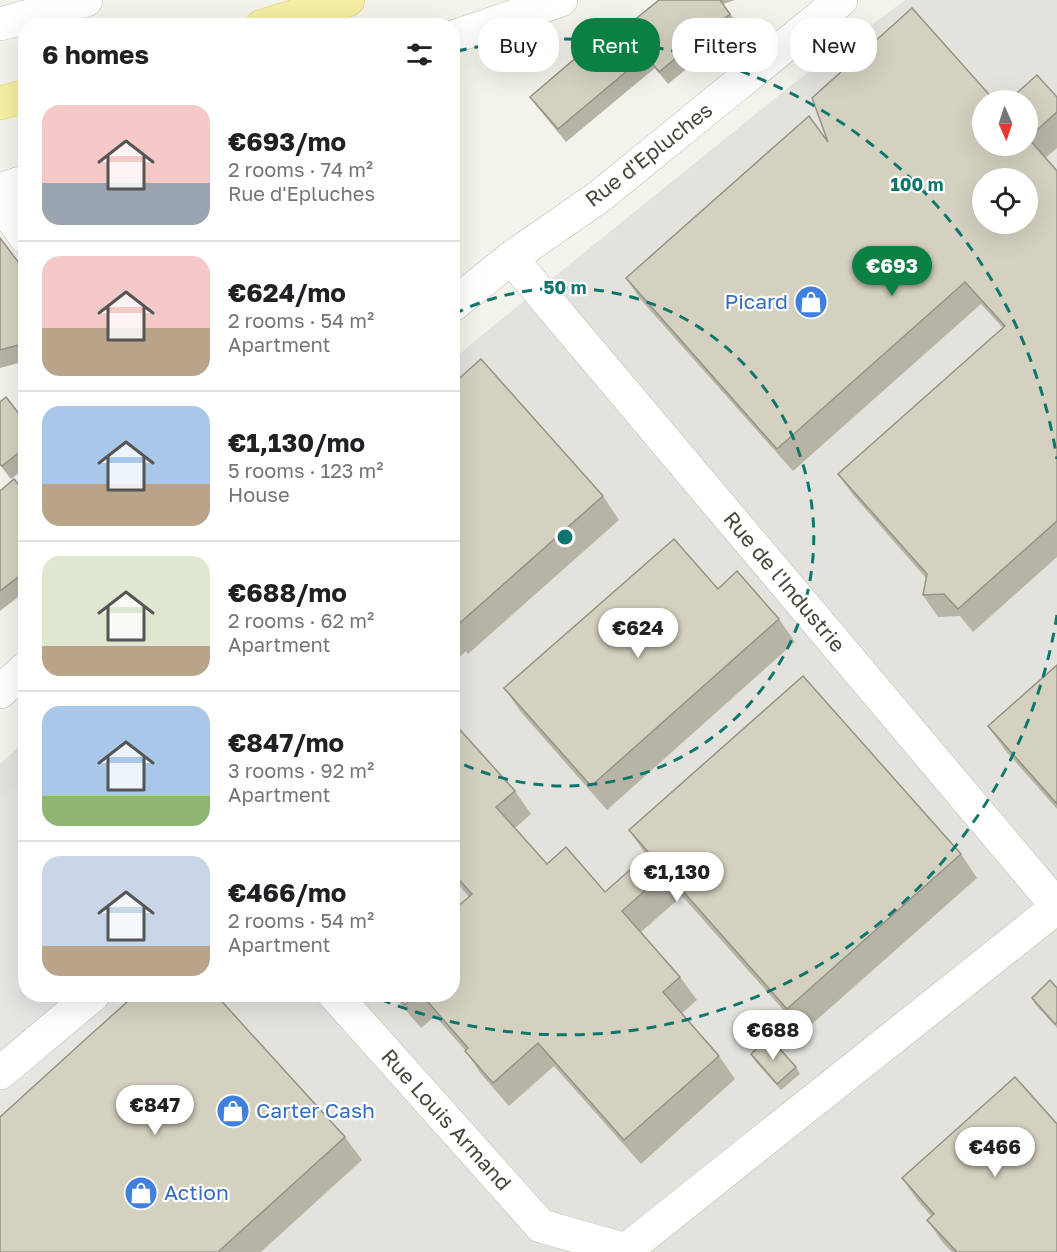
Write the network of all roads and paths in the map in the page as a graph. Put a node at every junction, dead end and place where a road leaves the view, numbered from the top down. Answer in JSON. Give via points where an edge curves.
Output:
{"nodes":[{"id":1,"x":86,"y":0,"type":"edge"},
{"id":2,"x":348,"y":0,"type":"edge"},
{"id":3,"x":561,"y":0,"type":"edge"},
{"id":4,"x":841,"y":0,"type":"edge"},
{"id":5,"x":22,"y":18,"type":"edge"},
{"id":6,"x":288,"y":18,"type":"edge"},
{"id":7,"x":18,"y":19,"type":"edge"},
{"id":8,"x":0,"y":24,"type":"edge"},
{"id":9,"x":460,"y":35,"type":"edge"},
{"id":10,"x":18,"y":98,"type":"edge"},
{"id":11,"x":0,"y":103,"type":"edge"},
{"id":12,"x":18,"y":184,"type":"edge"},
{"id":13,"x":0,"y":190,"type":"edge"},
{"id":14,"x":0,"y":202,"type":"edge"},
{"id":15,"x":18,"y":227,"type":"edge"},
{"id":16,"x":511,"y":258,"type":"junction"},
{"id":17,"x":460,"y":299,"type":"edge"},
{"id":18,"x":18,"y":675,"type":"edge"},
{"id":19,"x":0,"y":692,"type":"edge"},
{"id":20,"x":1057,"y":907,"type":"edge"},
{"id":21,"x":84,"y":1002,"type":"edge"},
{"id":22,"x":341,"y":1002,"type":"edge"},
{"id":23,"x":0,"y":1073,"type":"edge"},
{"id":24,"x":538,"y":1239,"type":"edge"}],
"edges":[{"from":1,"to":5,"type":"street"},
{"from":2,"to":6,"type":"main road"},
{"from":3,"to":9,"type":"street"},
{"from":4,"to":16,"type":"street","name":"Rue d'Epluches","via":[[600,196]]},
{"from":7,"to":8,"type":"street"},
{"from":10,"to":11,"type":"main road"},
{"from":12,"to":13,"type":"street"},
{"from":14,"to":15,"type":"street"},
{"from":16,"to":17,"type":"street","name":"Rue d'Epluches"},
{"from":16,"to":20,"type":"street","name":"Rue de l'Industrie"},
{"from":18,"to":19,"type":"street"},
{"from":20,"to":24,"type":"street","via":[[626,1250]]},
{"from":21,"to":23,"type":"street"},
{"from":22,"to":24,"type":"street","name":"Rue Louis Armand"}]}
